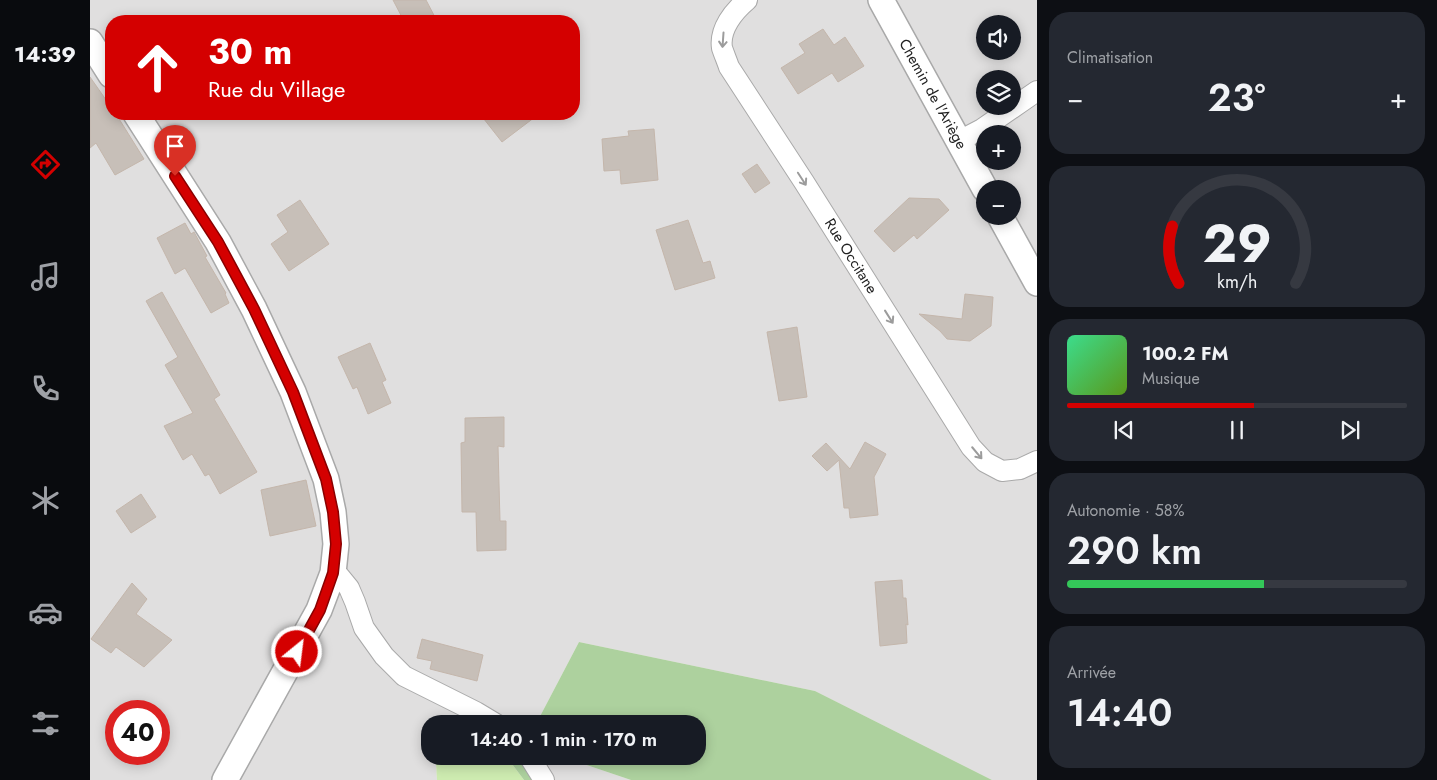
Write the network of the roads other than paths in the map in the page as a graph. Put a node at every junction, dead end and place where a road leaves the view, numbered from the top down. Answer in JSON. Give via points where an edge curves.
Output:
{"nodes":[{"id":1,"x":747,"y":0,"type":"edge"},
{"id":2,"x":881,"y":0,"type":"edge"},
{"id":3,"x":90,"y":42,"type":"edge"},
{"id":4,"x":105,"y":66,"type":"edge"},
{"id":5,"x":1037,"y":91,"type":"edge"},
{"id":6,"x":140,"y":120,"type":"edge"},
{"id":7,"x":959,"y":142,"type":"junction"},
{"id":8,"x":980,"y":180,"type":"edge"},
{"id":9,"x":1005,"y":225,"type":"edge"},
{"id":10,"x":1037,"y":283,"type":"edge"},
{"id":11,"x":1037,"y":462,"type":"edge"},
{"id":12,"x":333,"y":573,"type":"junction"},
{"id":13,"x":481,"y":715,"type":"edge"},
{"id":14,"x":535,"y":765,"type":"edge"},
{"id":15,"x":225,"y":780,"type":"edge"},
{"id":16,"x":544,"y":780,"type":"edge"}],
"edges":[{"from":1,"to":11,"type":"street","name":"Rue Occitane","one_way":true,"via":[[724,27],[722,46],[729,67],[971,447],[984,462],[1002,471],[1020,469]]},
{"from":2,"to":7,"type":"street","name":"Chemin de l'Ariège"},
{"from":3,"to":4,"type":"street"},
{"from":5,"to":7,"type":"street"},
{"from":6,"to":12,"type":"street","via":[[218,242],[293,392],[326,479],[336,544]]},
{"from":7,"to":8,"type":"street","name":"Chemin de l'Ariège"},
{"from":9,"to":10,"type":"street"},
{"from":12,"to":13,"type":"street","via":[[349,588],[364,628],[384,656],[404,676]]},
{"from":12,"to":15,"type":"street","via":[[320,610]]},
{"from":14,"to":16,"type":"street"}]}
